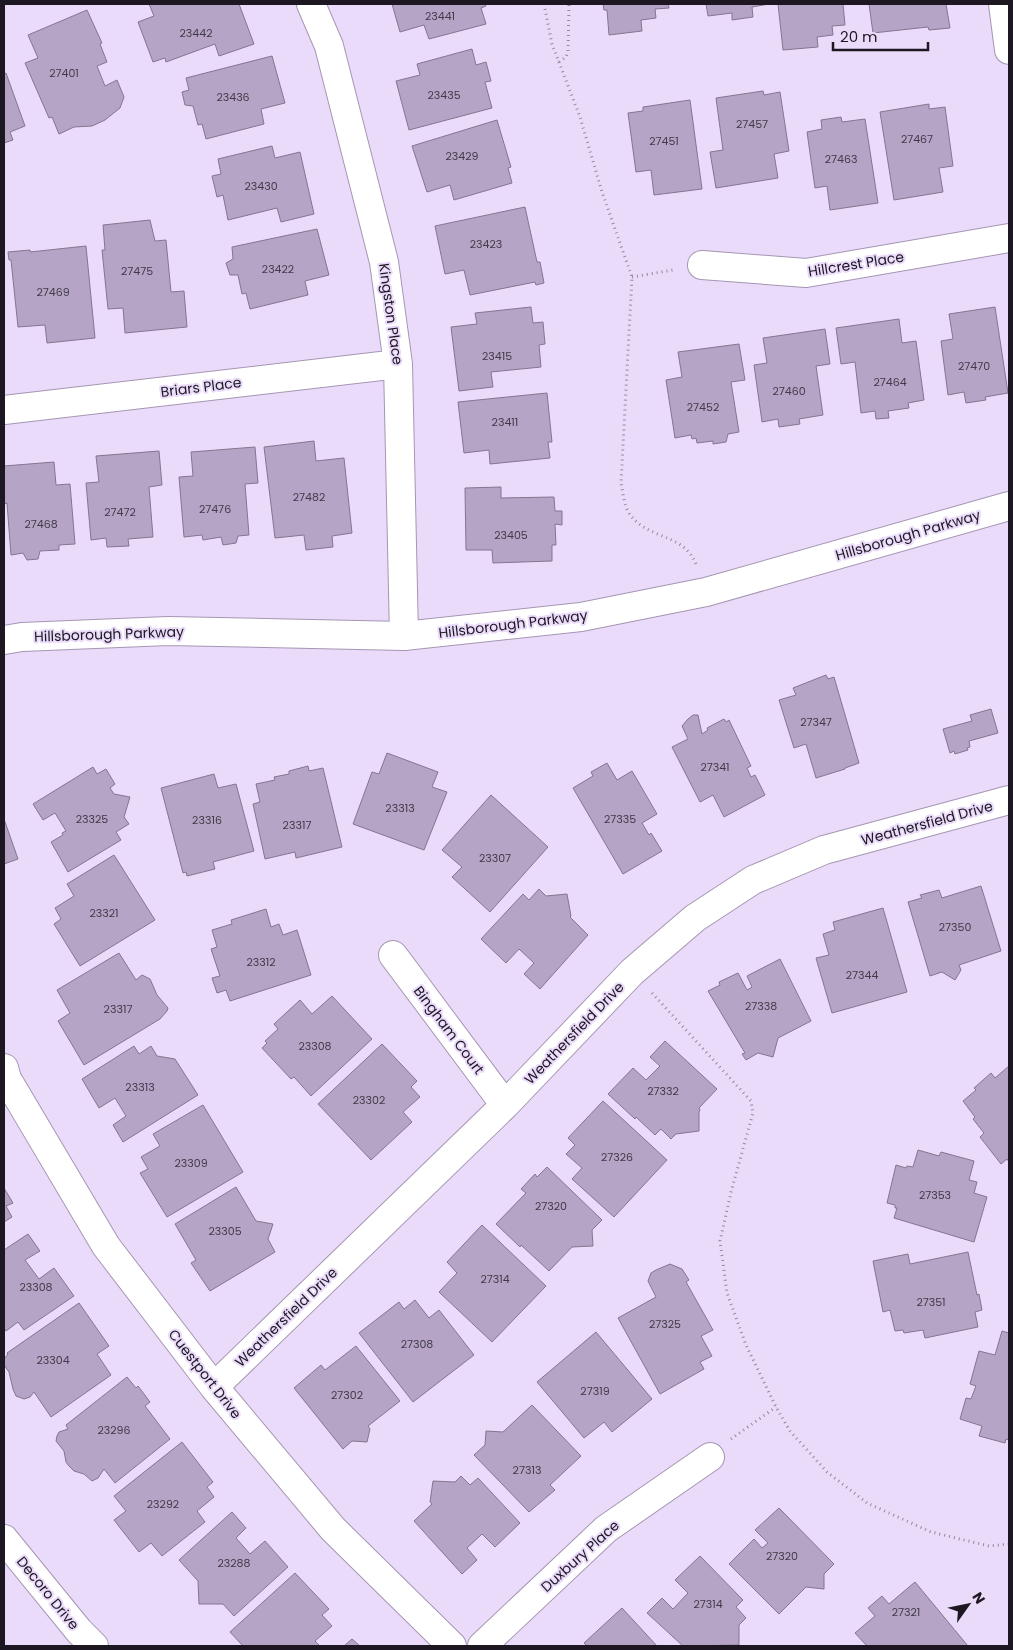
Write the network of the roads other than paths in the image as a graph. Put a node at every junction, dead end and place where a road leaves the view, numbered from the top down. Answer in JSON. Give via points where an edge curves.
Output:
{"nodes":[{"id":1,"x":311,"y":4,"type":"edge"},
{"id":2,"x":1003,"y":4,"type":"edge"},
{"id":3,"x":1009,"y":50,"type":"edge"},
{"id":4,"x":1009,"y":238,"type":"edge"},
{"id":5,"x":702,"y":265,"type":"road end"},
{"id":6,"x":398,"y":364,"type":"junction"},
{"id":7,"x":4,"y":410,"type":"edge"},
{"id":8,"x":1009,"y":506,"type":"edge"},
{"id":9,"x":404,"y":636,"type":"junction"},
{"id":10,"x":4,"y":640,"type":"edge"},
{"id":11,"x":1009,"y":800,"type":"edge"},
{"id":12,"x":393,"y":955,"type":"dead end"},
{"id":13,"x":4,"y":1068,"type":"edge"},
{"id":14,"x":505,"y":1105,"type":"junction"},
{"id":15,"x":214,"y":1387,"type":"junction"},
{"id":16,"x":710,"y":1457,"type":"road end"},
{"id":17,"x":4,"y":1539,"type":"edge"},
{"id":18,"x":94,"y":1646,"type":"edge"},
{"id":19,"x":452,"y":1646,"type":"edge"},
{"id":20,"x":482,"y":1646,"type":"edge"}],
"edges":[{"from":1,"to":6,"type":"street","name":"Kingston Place","via":[[329,46],[384,262]]},
{"from":2,"to":3,"type":"street"},
{"from":4,"to":5,"type":"street","name":"Hillcrest Place","via":[[806,273]]},
{"from":6,"to":7,"type":"street","name":"Briars Place"},
{"from":6,"to":9,"type":"street","name":"Kingston Place"},
{"from":8,"to":9,"type":"street","name":"Hillsborough Parkway","via":[[706,592],[581,617]]},
{"from":9,"to":10,"type":"street","name":"Hillsborough Parkway","via":[[168,631]]},
{"from":11,"to":14,"type":"street","name":"Weathersfield Drive","via":[[824,850],[754,880],[695,918],[632,972]]},
{"from":12,"to":14,"type":"street","name":"Bingham Court"},
{"from":13,"to":15,"type":"street","name":"Cuestport Drive","via":[[7,1080],[106,1246]]},
{"from":14,"to":15,"type":"street","name":"Weathersfield Drive"},
{"from":15,"to":19,"type":"street","name":"Cuestport Drive","via":[[333,1529]]},
{"from":16,"to":20,"type":"street","name":"Duxbury Place","via":[[606,1529]]},
{"from":17,"to":18,"type":"street","name":"Decoro Drive"}]}
